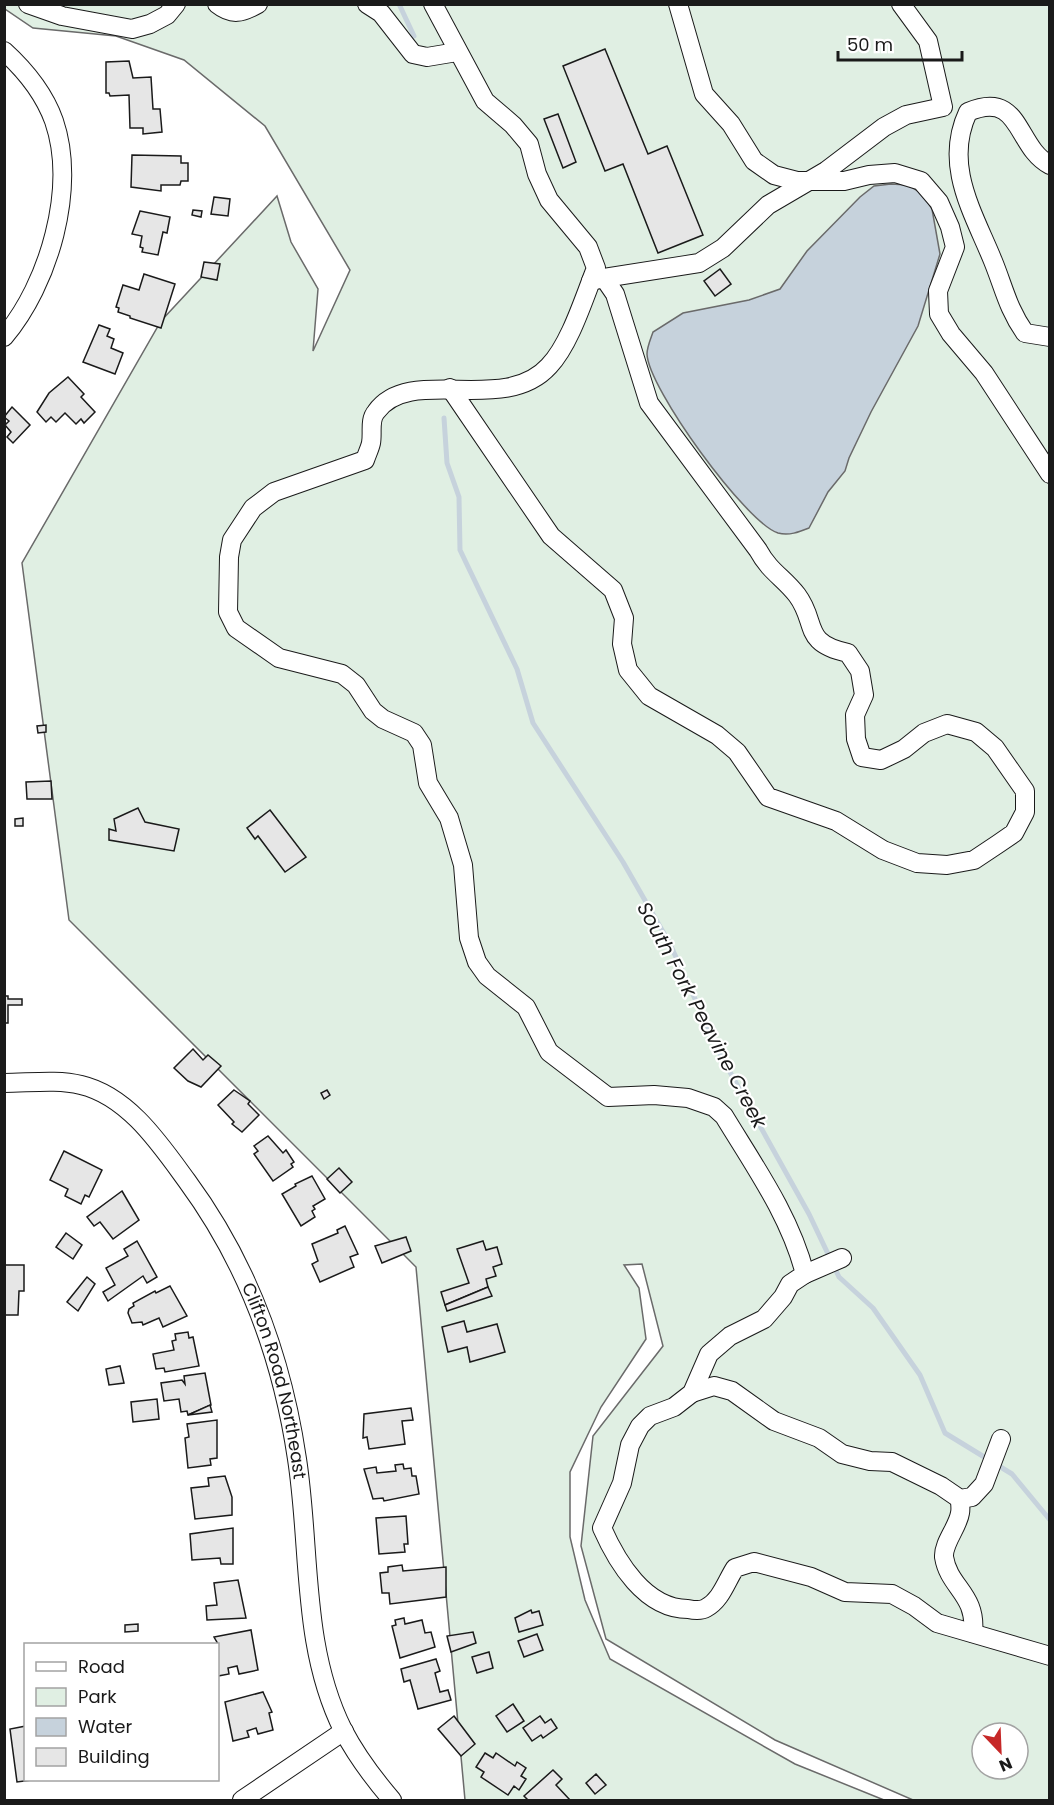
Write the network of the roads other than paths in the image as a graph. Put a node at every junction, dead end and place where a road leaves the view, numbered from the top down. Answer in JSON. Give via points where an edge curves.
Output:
{"nodes":[{"id":1,"x":28,"y":4,"type":"edge"},
{"id":2,"x":176,"y":4,"type":"edge"},
{"id":3,"x":217,"y":4,"type":"edge"},
{"id":4,"x":258,"y":4,"type":"edge"},
{"id":5,"x":367,"y":4,"type":"edge"},
{"id":6,"x":433,"y":4,"type":"edge"},
{"id":7,"x":678,"y":4,"type":"edge"},
{"id":8,"x":901,"y":4,"type":"edge"},
{"id":9,"x":4,"y":51,"type":"edge"},
{"id":10,"x":457,"y":52,"type":"junction"},
{"id":11,"x":943,"y":107,"type":"junction"},
{"id":12,"x":968,"y":112,"type":"junction"},
{"id":13,"x":1050,"y":165,"type":"edge"},
{"id":14,"x":807,"y":180,"type":"junction"},
{"id":15,"x":598,"y":280,"type":"junction"},
{"id":16,"x":4,"y":337,"type":"edge"},
{"id":17,"x":1050,"y":337,"type":"edge"},
{"id":18,"x":450,"y":388,"type":"junction"},
{"id":19,"x":1050,"y":474,"type":"edge"},
{"id":20,"x":4,"y":1083,"type":"edge"},
{"id":21,"x":842,"y":1258,"type":"dead end"},
{"id":22,"x":812,"y":1271,"type":"junction"},
{"id":23,"x":692,"y":1393,"type":"junction"},
{"id":24,"x":1001,"y":1439,"type":"dead end"},
{"id":25,"x":960,"y":1499,"type":"junction"},
{"id":26,"x":973,"y":1633,"type":"junction"},
{"id":27,"x":1050,"y":1656,"type":"edge"},
{"id":28,"x":344,"y":1731,"type":"junction"},
{"id":29,"x":242,"y":1800,"type":"edge"},
{"id":30,"x":392,"y":1800,"type":"edge"}],
"edges":[{"from":1,"to":2,"type":"street","via":[[62,16],[132,29],[167,15]]},
{"from":3,"to":4,"type":"street","via":[[226,11],[241,13]]},
{"from":5,"to":10,"type":"street","via":[[381,13],[413,54],[427,57]]},
{"from":6,"to":10,"type":"street"},
{"from":7,"to":14,"type":"street","via":[[704,94],[731,124],[754,161],[774,175]]},
{"from":8,"to":11,"type":"street","via":[[928,41]]},
{"from":9,"to":16,"type":"street","via":[[38,87],[54,121],[63,162],[53,245],[35,287]]},
{"from":10,"to":15,"type":"street","via":[[485,101],[513,124],[529,144],[549,200],[588,247]]},
{"from":11,"to":12,"type":"street"},
{"from":11,"to":14,"type":"street","via":[[906,115]]},
{"from":12,"to":13,"type":"street","via":[[983,105],[1001,108],[1018,121],[1027,142]]},
{"from":12,"to":17,"type":"street","via":[[961,126],[958,173],[966,202],[1002,282],[1010,311],[1025,333]]},
{"from":14,"to":15,"type":"street","via":[[768,205],[723,248],[699,263]]},
{"from":14,"to":19,"type":"street","via":[[843,181],[895,173],[921,182],[939,202],[955,247],[938,291],[939,314],[984,373]]},
{"from":15,"to":18,"type":"street","via":[[565,347],[548,368],[502,389],[476,392]]},
{"from":15,"to":18,"type":"street","via":[[615,294],[649,404],[768,568],[799,597],[812,633],[830,649],[848,654],[861,671],[864,695],[855,715],[855,740],[862,757],[881,760],[924,733],[948,724],[976,732],[995,748],[1025,790],[1026,812],[1014,833],[974,860],[946,865],[917,863],[883,850],[836,821],[768,797],[737,752],[717,735],[649,696],[628,670],[622,644],[624,618],[613,590],[551,536]]},
{"from":18,"to":22,"type":"street","via":[[419,390],[387,399],[374,414],[365,460],[283,488],[253,508],[232,540],[228,612],[236,628],[255,643],[279,658],[342,674],[356,685],[373,711],[414,733],[422,745],[428,783],[449,818],[463,866],[469,938],[483,971],[526,1006],[549,1052],[608,1097],[688,1098],[714,1107],[724,1116]]},
{"from":20,"to":28,"type":"street","name":"Clifton Road Northeast","via":[[80,1085],[122,1106],[182,1174],[233,1252],[268,1332],[284,1390],[298,1462],[315,1639],[326,1685]]},
{"from":21,"to":22,"type":"street"},
{"from":22,"to":23,"type":"street","via":[[790,1284],[764,1318],[730,1336],[709,1354]]},
{"from":23,"to":25,"type":"street","via":[[714,1386],[732,1391],[774,1421],[819,1438],[842,1454],[892,1462]]},
{"from":23,"to":26,"type":"street","via":[[674,1407],[650,1416],[640,1426],[630,1445],[622,1483],[602,1528],[612,1551],[644,1592],[682,1609],[704,1610],[718,1599],[735,1568],[754,1562],[811,1577],[845,1592],[892,1594],[936,1623]]},
{"from":24,"to":25,"type":"street","via":[[984,1484],[972,1497]]},
{"from":25,"to":26,"type":"street","via":[[960,1514],[944,1553],[947,1570],[969,1601]]},
{"from":26,"to":27,"type":"street"},
{"from":28,"to":29,"type":"street"},
{"from":28,"to":30,"type":"street","name":"Clifton Road Northeast"}]}
